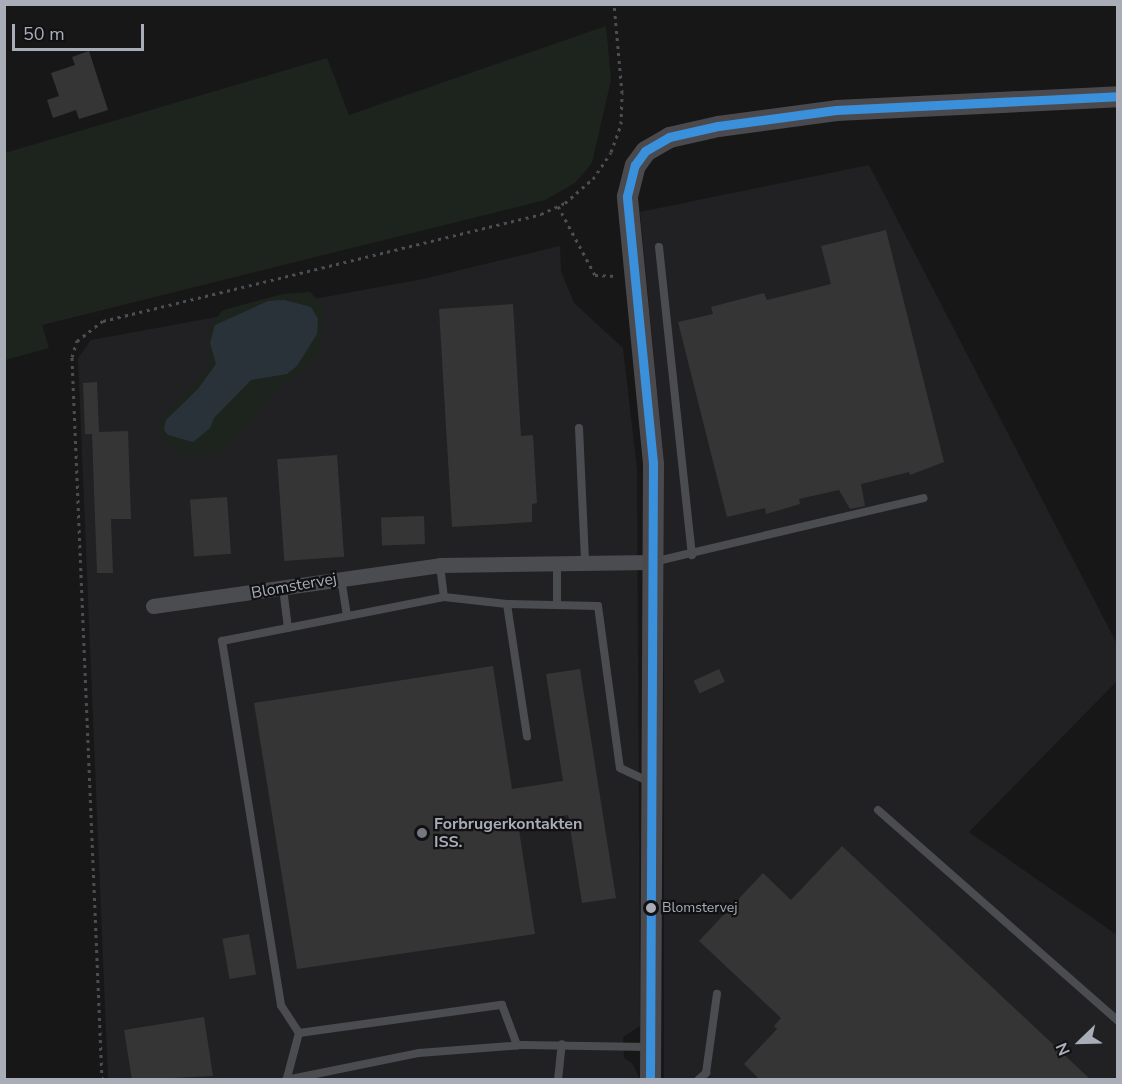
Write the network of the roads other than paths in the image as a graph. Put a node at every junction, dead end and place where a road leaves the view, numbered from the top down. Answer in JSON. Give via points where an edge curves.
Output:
{"nodes":[{"id":1,"x":1118,"y":96,"type":"edge"},
{"id":2,"x":659,"y":247,"type":"dead end"},
{"id":3,"x":579,"y":428,"type":"dead end"},
{"id":4,"x":924,"y":498,"type":"dead end"},
{"id":5,"x":692,"y":555,"type":"junction"},
{"id":6,"x":585,"y":562,"type":"junction"},
{"id":7,"x":651,"y":562,"type":"junction"},
{"id":8,"x":557,"y":563,"type":"junction"},
{"id":9,"x":440,"y":565,"type":"junction"},
{"id":10,"x":342,"y":578,"type":"junction"},
{"id":11,"x":283,"y":588,"type":"junction"},
{"id":12,"x":444,"y":597,"type":"junction"},
{"id":13,"x":507,"y":604,"type":"junction"},
{"id":14,"x":557,"y":605,"type":"junction"},
{"id":15,"x":153,"y":606,"type":"dead end"},
{"id":16,"x":347,"y":616,"type":"junction"},
{"id":17,"x":288,"y":628,"type":"junction"},
{"id":18,"x":527,"y":736,"type":"dead end"},
{"id":19,"x":649,"y":782,"type":"junction"},
{"id":20,"x":878,"y":810,"type":"dead end"},
{"id":21,"x":717,"y":994,"type":"dead end"},
{"id":22,"x":1118,"y":1021,"type":"edge"},
{"id":23,"x":299,"y":1033,"type":"junction"},
{"id":24,"x":562,"y":1044,"type":"junction"},
{"id":25,"x":517,"y":1045,"type":"junction"},
{"id":26,"x":650,"y":1047,"type":"junction"},
{"id":27,"x":706,"y":1073,"type":"junction"},
{"id":28,"x":324,"y":1076,"type":"edge"},
{"id":29,"x":286,"y":1079,"type":"edge"},
{"id":30,"x":558,"y":1080,"type":"edge"},
{"id":31,"x":650,"y":1080,"type":"edge"},
{"id":32,"x":699,"y":1080,"type":"edge"},
{"id":33,"x":712,"y":1080,"type":"edge"}],
"edges":[{"from":1,"to":7,"type":"street","via":[[836,110],[669,137],[645,151],[635,165],[627,196],[653,462]]},
{"from":2,"to":5,"type":"lane"},
{"from":3,"to":6,"type":"lane"},
{"from":4,"to":5,"type":"lane"},
{"from":5,"to":7,"type":"lane"},
{"from":6,"to":7,"type":"street","name":"Blomstervej"},
{"from":6,"to":8,"type":"street","name":"Blomstervej"},
{"from":7,"to":19,"type":"street"},
{"from":8,"to":9,"type":"street","name":"Blomstervej"},
{"from":8,"to":14,"type":"lane"},
{"from":9,"to":10,"type":"street","name":"Blomstervej"},
{"from":9,"to":12,"type":"lane"},
{"from":10,"to":11,"type":"street","name":"Blomstervej"},
{"from":10,"to":16,"type":"lane"},
{"from":11,"to":15,"type":"street","name":"Blomstervej"},
{"from":11,"to":17,"type":"lane"},
{"from":12,"to":13,"type":"lane"},
{"from":12,"to":16,"type":"lane"},
{"from":13,"to":14,"type":"lane"},
{"from":13,"to":18,"type":"lane"},
{"from":14,"to":19,"type":"lane","via":[[598,606],[620,768]]},
{"from":16,"to":17,"type":"lane"},
{"from":17,"to":23,"type":"lane","via":[[222,641],[281,1005]]},
{"from":19,"to":26,"type":"street"},
{"from":20,"to":22,"type":"lane"},
{"from":21,"to":27,"type":"lane"},
{"from":23,"to":25,"type":"lane","via":[[502,1005]]},
{"from":23,"to":29,"type":"lane"},
{"from":24,"to":25,"type":"lane"},
{"from":24,"to":26,"type":"lane"},
{"from":24,"to":30,"type":"lane"},
{"from":25,"to":28,"type":"lane","via":[[419,1053]]},
{"from":26,"to":31,"type":"street"},
{"from":27,"to":32,"type":"lane"},
{"from":27,"to":33,"type":"lane"},
{"from":28,"to":29,"type":"lane"}]}
